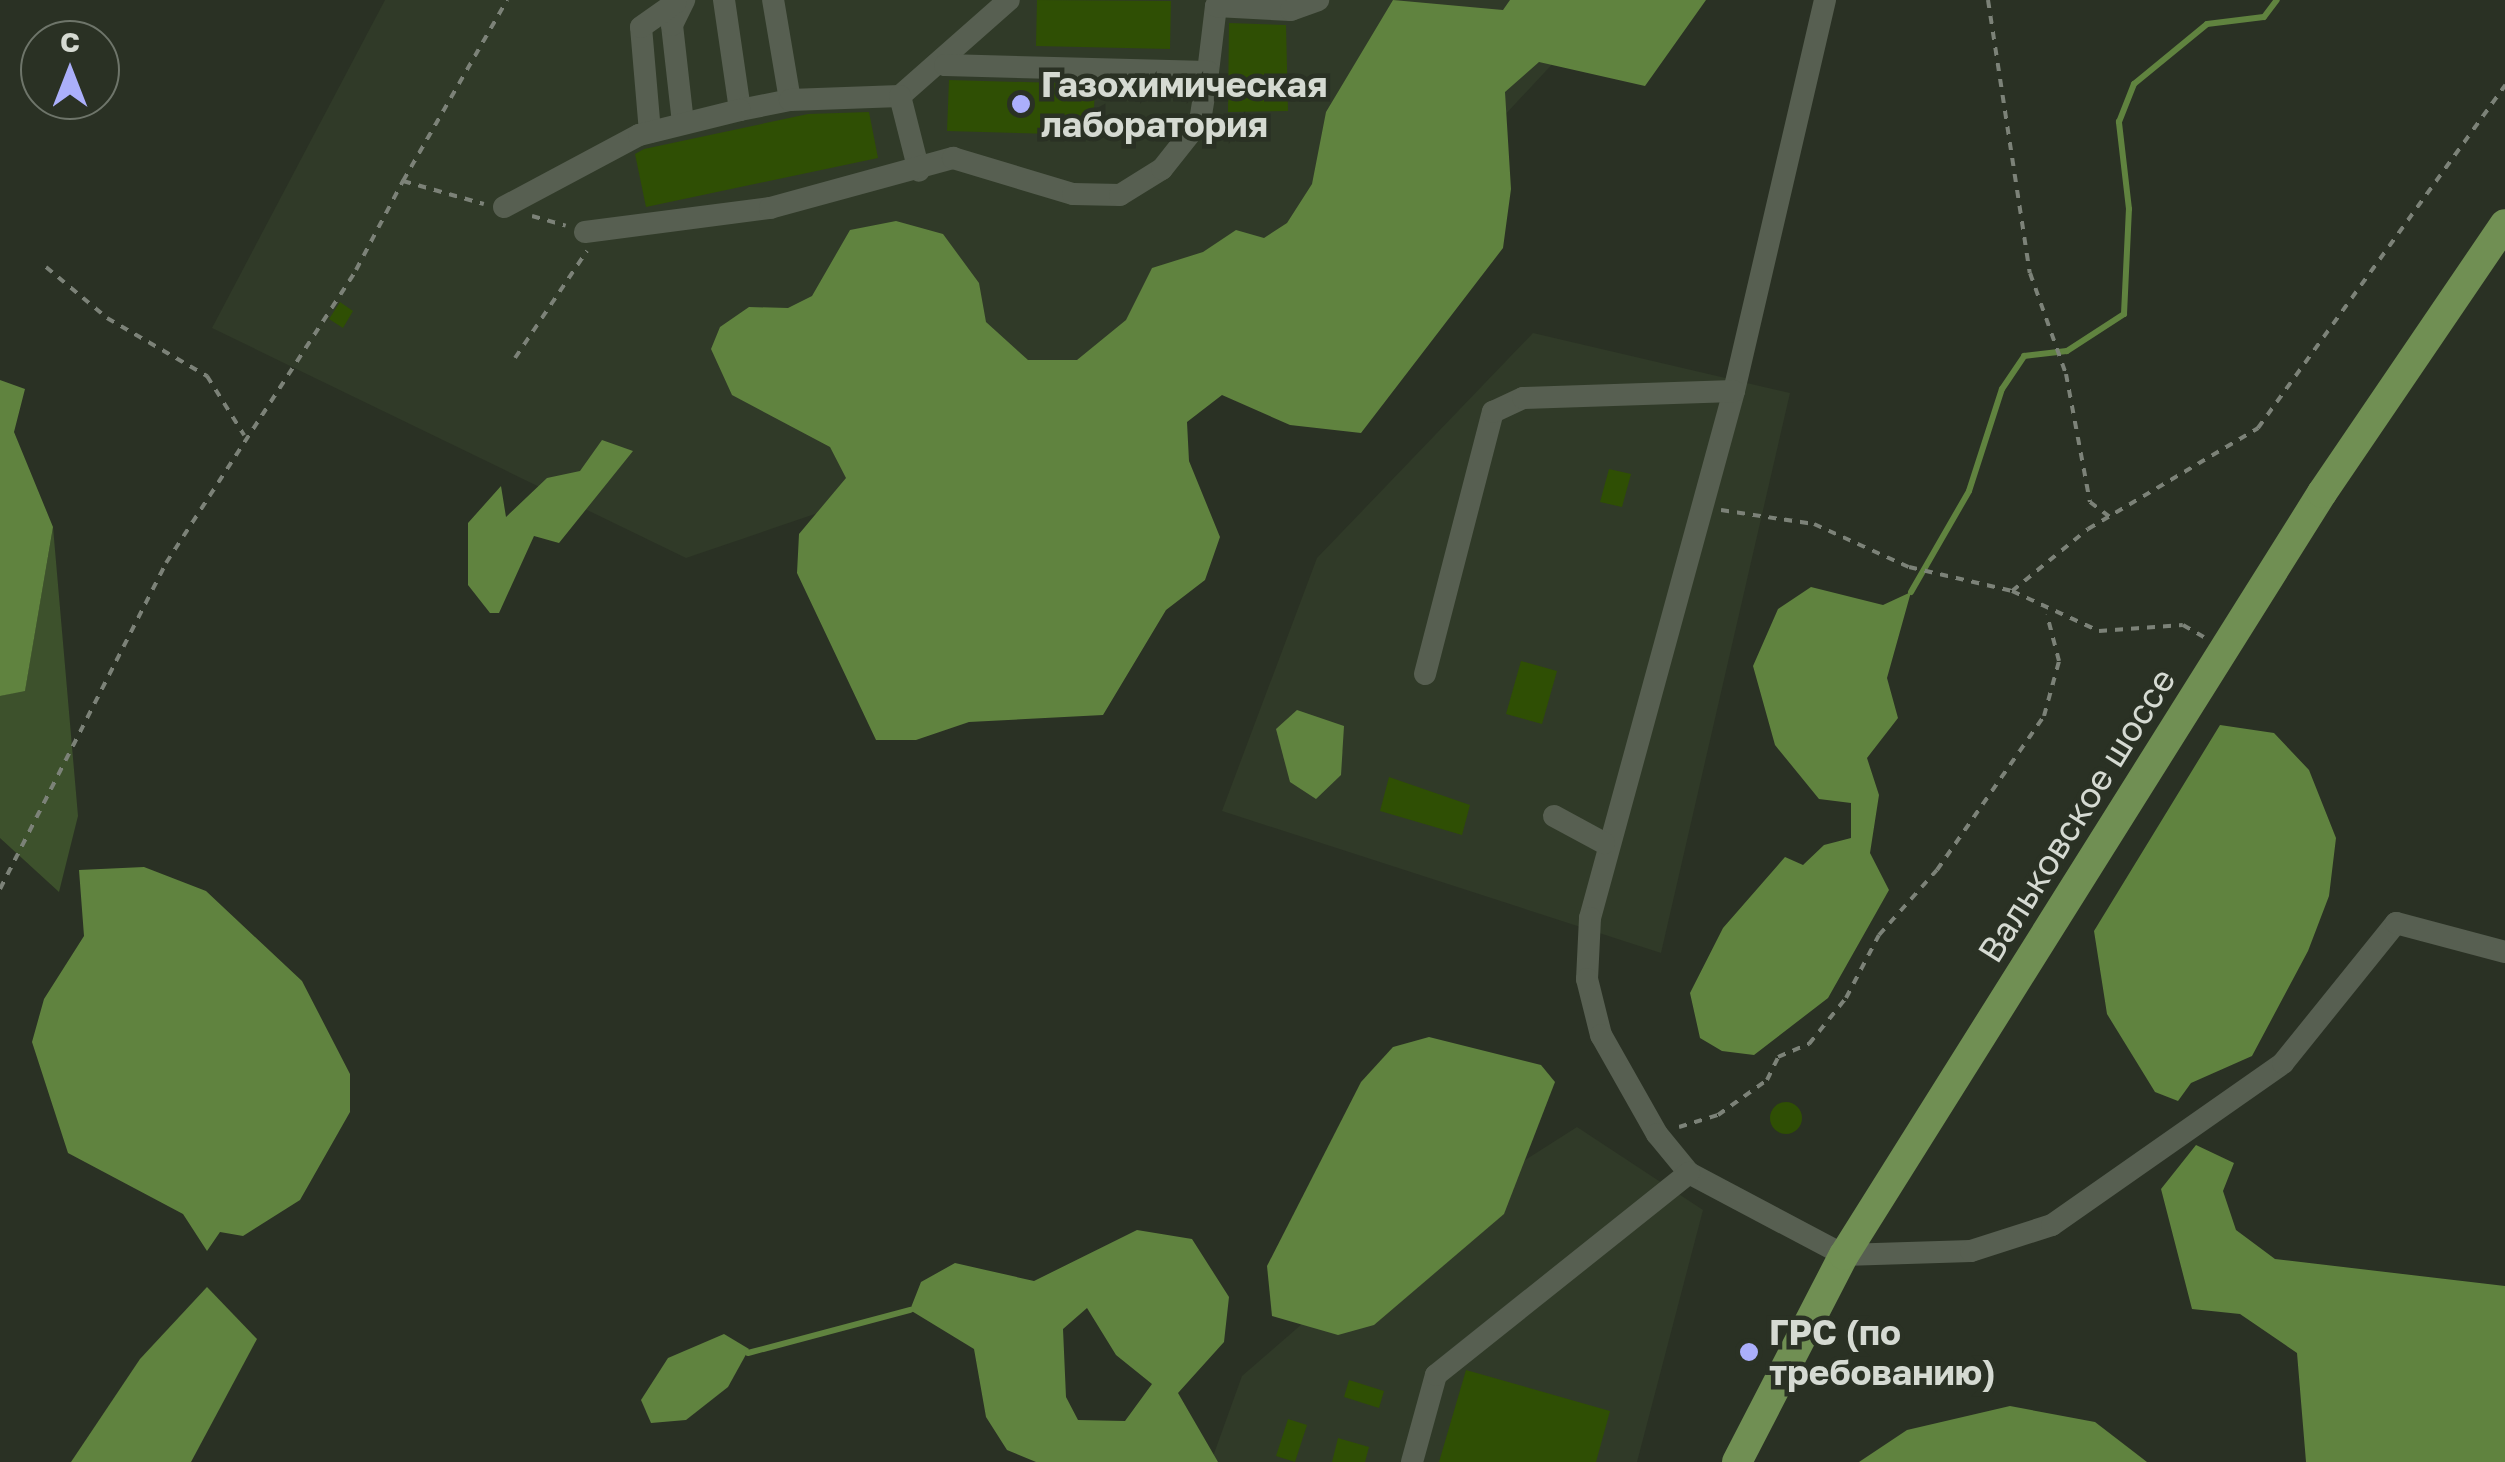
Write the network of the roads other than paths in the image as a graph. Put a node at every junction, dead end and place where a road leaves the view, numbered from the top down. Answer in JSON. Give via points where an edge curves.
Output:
{"nodes":[{"id":1,"x":724,"y":0,"type":"edge"},
{"id":2,"x":773,"y":0,"type":"edge"},
{"id":3,"x":1008,"y":0,"type":"edge"},
{"id":4,"x":1318,"y":0,"type":"edge"},
{"id":5,"x":1826,"y":0,"type":"edge"},
{"id":6,"x":680,"y":2,"type":"edge"},
{"id":7,"x":944,"y":65,"type":"junction"},
{"id":8,"x":1208,"y":72,"type":"junction"},
{"id":9,"x":900,"y":96,"type":"junction"},
{"id":10,"x":790,"y":100,"type":"junction"},
{"id":11,"x":740,"y":110,"type":"junction"},
{"id":12,"x":682,"y":123,"type":"junction"},
{"id":13,"x":650,"y":132,"type":"junction"},
{"id":14,"x":919,"y":172,"type":"junction"},
{"id":15,"x":504,"y":207,"type":"road end"},
{"id":16,"x":2505,"y":224,"type":"edge"},
{"id":17,"x":585,"y":232,"type":"road end"},
{"id":18,"x":1734,"y":391,"type":"junction"},
{"id":19,"x":1424,"y":674,"type":"dead end"},
{"id":20,"x":1554,"y":816,"type":"dead end"},
{"id":21,"x":1604,"y":843,"type":"junction"},
{"id":22,"x":2505,"y":952,"type":"edge"},
{"id":23,"x":1690,"y":1173,"type":"junction"},
{"id":24,"x":1844,"y":1255,"type":"junction"},
{"id":25,"x":1412,"y":1462,"type":"edge"},
{"id":26,"x":1737,"y":1462,"type":"edge"}],
"edges":[{"from":1,"to":11,"type":"lane"},
{"from":2,"to":10,"type":"lane"},
{"from":3,"to":7,"type":"lane"},
{"from":4,"to":8,"type":"lane","via":[[1292,10],[1216,6]]},
{"from":5,"to":18,"type":"lane"},
{"from":6,"to":12,"type":"lane"},
{"from":6,"to":13,"type":"lane","via":[[641,27]]},
{"from":7,"to":8,"type":"lane"},
{"from":7,"to":9,"type":"lane"},
{"from":8,"to":14,"type":"lane","via":[[1200,121],[1162,168],[1120,195],[1073,194],[953,158]]},
{"from":9,"to":10,"type":"lane"},
{"from":9,"to":14,"type":"lane"},
{"from":10,"to":11,"type":"lane"},
{"from":11,"to":12,"type":"lane"},
{"from":12,"to":13,"type":"lane"},
{"from":13,"to":15,"type":"lane"},
{"from":14,"to":17,"type":"lane","via":[[770,208]]},
{"from":16,"to":24,"type":"main road","name":"Вальковское шоссе","via":[[2224,648]]},
{"from":18,"to":19,"type":"lane","via":[[1523,398],[1493,412]]},
{"from":18,"to":21,"type":"lane"},
{"from":20,"to":21,"type":"lane"},
{"from":21,"to":23,"type":"lane","via":[[1587,979],[1620,1081]]},
{"from":22,"to":24,"type":"lane","via":[[2396,923],[2283,1063],[2052,1225],[1971,1252]]},
{"from":23,"to":24,"type":"lane"},
{"from":23,"to":25,"type":"lane","via":[[1436,1375]]},
{"from":24,"to":26,"type":"main road","name":"Вальковское шоссе"}]}
